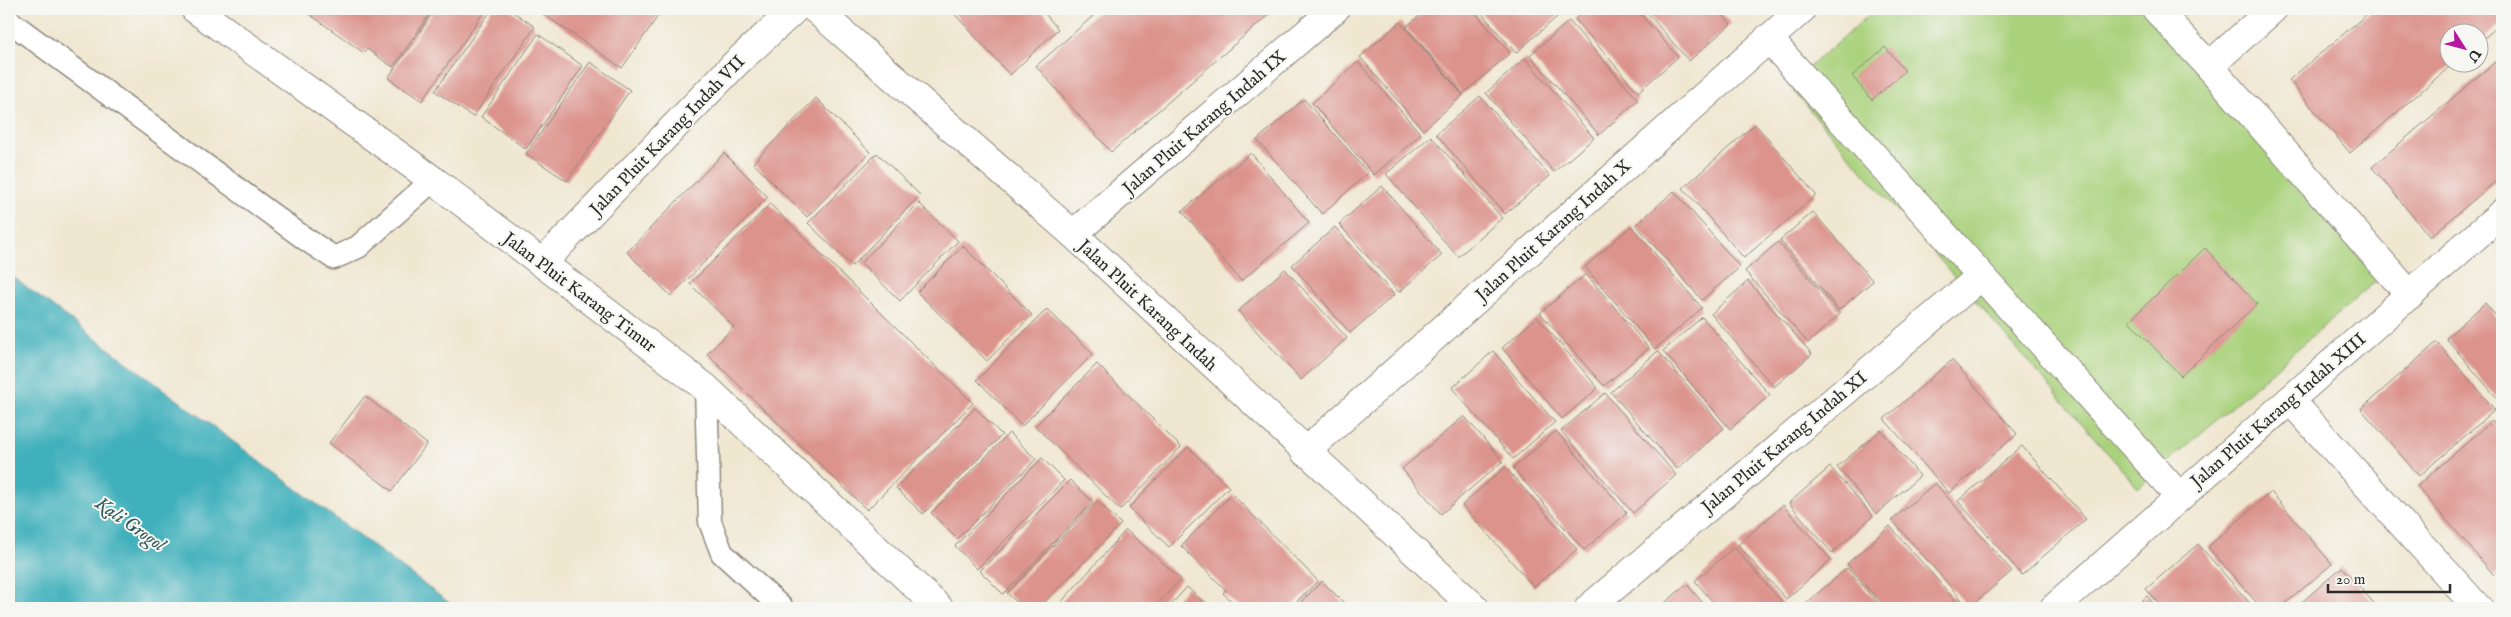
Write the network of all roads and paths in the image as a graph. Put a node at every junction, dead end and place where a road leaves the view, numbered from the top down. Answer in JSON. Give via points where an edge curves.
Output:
{"nodes":[{"id":1,"x":195,"y":9,"type":"edge"},
{"id":2,"x":795,"y":9,"type":"edge"},
{"id":3,"x":815,"y":9,"type":"edge"},
{"id":4,"x":1335,"y":9,"type":"edge"},
{"id":5,"x":1802,"y":9,"type":"edge"},
{"id":6,"x":2156,"y":9,"type":"edge"},
{"id":7,"x":2273,"y":9,"type":"edge"},
{"id":8,"x":9,"y":21,"type":"edge"},
{"id":9,"x":1768,"y":38,"type":"junction"},
{"id":10,"x":2209,"y":66,"type":"junction"},
{"id":11,"x":433,"y":180,"type":"junction"},
{"id":12,"x":2502,"y":213,"type":"edge"},
{"id":13,"x":1073,"y":234,"type":"junction"},
{"id":14,"x":542,"y":263,"type":"junction"},
{"id":15,"x":1980,"y":276,"type":"junction"},
{"id":16,"x":2410,"y":295,"type":"junction"},
{"id":17,"x":706,"y":388,"type":"junction"},
{"id":18,"x":2290,"y":400,"type":"junction"},
{"id":19,"x":1304,"y":452,"type":"junction"},
{"id":20,"x":2179,"y":496,"type":"junction"},
{"id":21,"x":782,"y":608,"type":"edge"},
{"id":22,"x":938,"y":608,"type":"edge"},
{"id":23,"x":1475,"y":608,"type":"edge"},
{"id":24,"x":1589,"y":608,"type":"edge"},
{"id":25,"x":2054,"y":608,"type":"edge"},
{"id":26,"x":2478,"y":608,"type":"edge"}],
"edges":[{"from":1,"to":11,"type":"street","name":"Jalan Pluit Karang Timur"},
{"from":2,"to":14,"type":"street","name":"Jalan Pluit Karang Indah VII","via":[[736,63]]},
{"from":3,"to":13,"type":"street","name":"Jalan Pluit Karang Indah"},
{"from":4,"to":13,"type":"street","name":"Jalan Pluit Karang Indah IX"},
{"from":5,"to":9,"type":"street","name":"Jalan Pluit Karang Indah X"},
{"from":6,"to":10,"type":"street"},
{"from":7,"to":10,"type":"street"},
{"from":8,"to":11,"type":"lane","via":[[334,258],[358,247]]},
{"from":9,"to":15,"type":"street"},
{"from":9,"to":19,"type":"street","name":"Jalan Pluit Karang Indah X"},
{"from":10,"to":16,"type":"street"},
{"from":11,"to":14,"type":"street","name":"Jalan Pluit Karang Timur"},
{"from":12,"to":16,"type":"street","name":"Jalan Pluit Karang Indah XIII"},
{"from":13,"to":19,"type":"street","name":"Jalan Pluit Karang Indah"},
{"from":14,"to":17,"type":"street","name":"Jalan Pluit Karang Timur"},
{"from":15,"to":20,"type":"street"},
{"from":15,"to":24,"type":"street","name":"Jalan Pluit Karang Indah XI"},
{"from":16,"to":18,"type":"street","name":"Jalan Pluit Karang Indah XIII"},
{"from":17,"to":21,"type":"lane","via":[[710,522],[722,553]]},
{"from":17,"to":22,"type":"street","name":"Jalan Pluit Karang Timur"},
{"from":18,"to":20,"type":"street","name":"Jalan Pluit Karang Indah XIII"},
{"from":18,"to":26,"type":"street"},
{"from":19,"to":23,"type":"street","name":"Jalan Pluit Karang Indah"},
{"from":20,"to":25,"type":"street","name":"Jalan Pluit Karang Indah XIII"}]}
